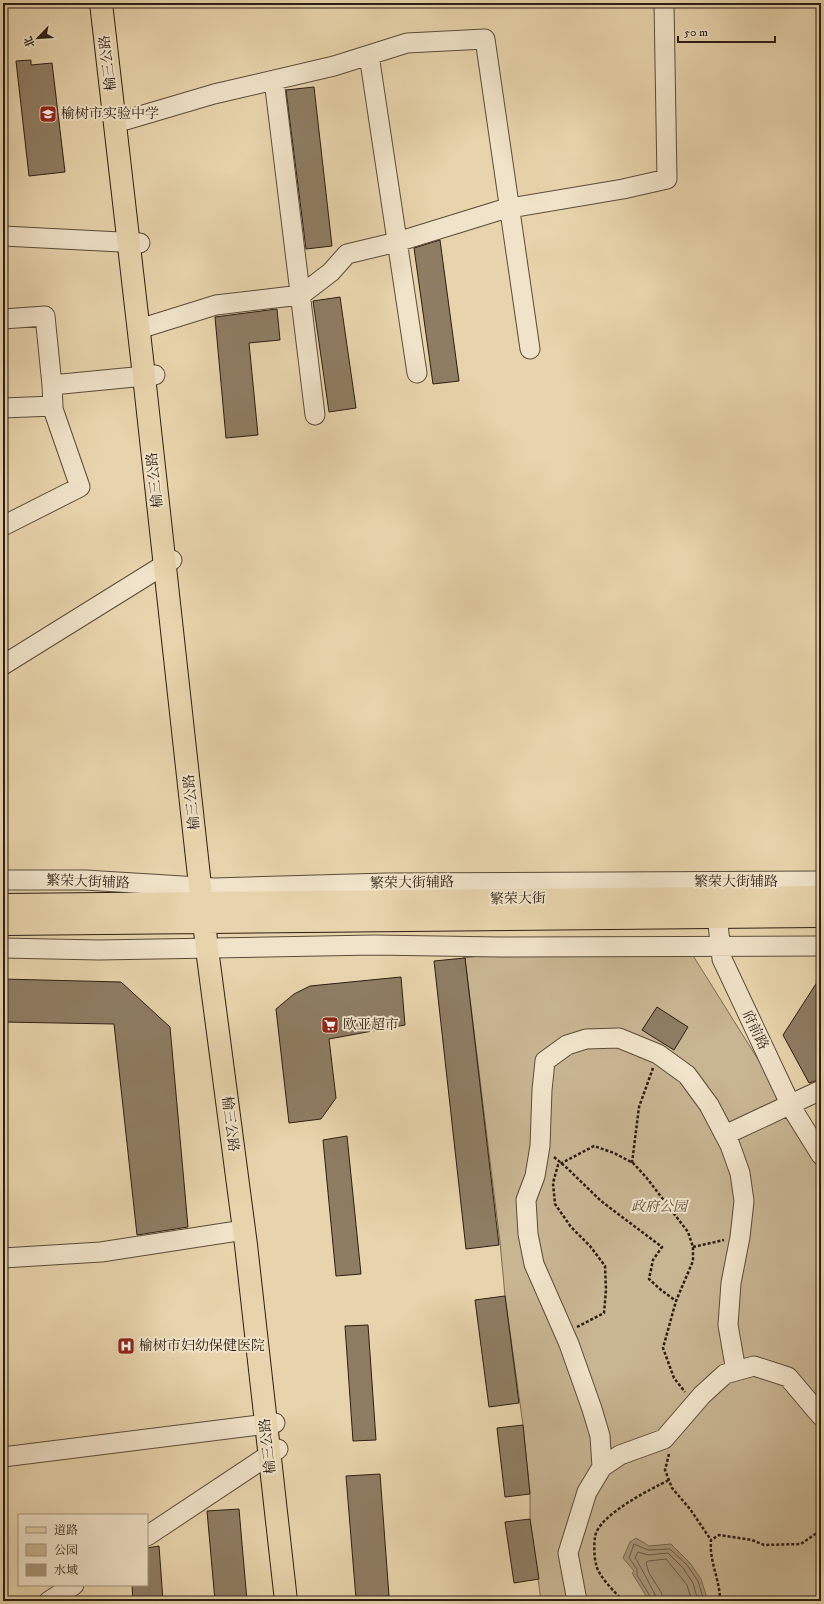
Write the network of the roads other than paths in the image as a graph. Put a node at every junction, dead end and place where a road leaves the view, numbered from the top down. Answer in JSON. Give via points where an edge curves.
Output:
{"nodes":[{"id":1,"x":101,"y":3,"type":"edge"},
{"id":2,"x":113,"y":3,"type":"edge"},
{"id":3,"x":664,"y":3,"type":"edge"},
{"id":4,"x":369,"y":55,"type":"junction"},
{"id":5,"x":274,"y":80,"type":"junction"},
{"id":6,"x":126,"y":120,"type":"junction"},
{"id":7,"x":508,"y":208,"type":"junction"},
{"id":8,"x":3,"y":236,"type":"edge"},
{"id":9,"x":397,"y":242,"type":"junction"},
{"id":10,"x":135,"y":243,"type":"junction"},
{"id":11,"x":301,"y":295,"type":"junction"},
{"id":12,"x":3,"y":319,"type":"edge"},
{"id":13,"x":144,"y":327,"type":"junction"},
{"id":14,"x":530,"y":349,"type":"dead end"},
{"id":15,"x":417,"y":373,"type":"dead end"},
{"id":16,"x":150,"y":376,"type":"junction"},
{"id":17,"x":52,"y":385,"type":"junction"},
{"id":18,"x":52,"y":406,"type":"junction"},
{"id":19,"x":3,"y":408,"type":"edge"},
{"id":20,"x":315,"y":415,"type":"dead end"},
{"id":21,"x":3,"y":526,"type":"edge"},
{"id":22,"x":168,"y":563,"type":"junction"},
{"id":23,"x":3,"y":664,"type":"edge"},
{"id":24,"x":3,"y":880,"type":"edge"},
{"id":25,"x":821,"y":881,"type":"edge"},
{"id":26,"x":821,"y":897,"type":"edge"},
{"id":27,"x":206,"y":902,"type":"junction"},
{"id":28,"x":3,"y":905,"type":"edge"},
{"id":29,"x":717,"y":906,"type":"junction"},
{"id":30,"x":821,"y":916,"type":"edge"},
{"id":31,"x":3,"y":924,"type":"edge"},
{"id":32,"x":720,"y":946,"type":"junction"},
{"id":33,"x":821,"y":946,"type":"edge"},
{"id":34,"x":3,"y":948,"type":"edge"},
{"id":35,"x":214,"y":949,"type":"junction"},
{"id":36,"x":821,"y":1090,"type":"edge"},
{"id":37,"x":791,"y":1105,"type":"junction"},
{"id":38,"x":725,"y":1134,"type":"junction"},
{"id":39,"x":821,"y":1155,"type":"edge"},
{"id":40,"x":244,"y":1230,"type":"junction"},
{"id":41,"x":3,"y":1258,"type":"edge"},
{"id":42,"x":736,"y":1370,"type":"junction"},
{"id":43,"x":821,"y":1416,"type":"edge"},
{"id":44,"x":271,"y":1424,"type":"junction"},
{"id":45,"x":600,"y":1443,"type":"junction"},
{"id":46,"x":274,"y":1452,"type":"junction"},
{"id":47,"x":624,"y":1454,"type":"junction"},
{"id":48,"x":3,"y":1457,"type":"edge"},
{"id":49,"x":602,"y":1467,"type":"junction"},
{"id":50,"x":148,"y":1535,"type":"edge"},
{"id":51,"x":72,"y":1586,"type":"edge"},
{"id":52,"x":49,"y":1601,"type":"edge"},
{"id":53,"x":286,"y":1601,"type":"edge"},
{"id":54,"x":296,"y":1601,"type":"edge"},
{"id":55,"x":577,"y":1601,"type":"edge"}],
"edges":[{"from":1,"to":10,"type":"main road","name":"榆三公路"},
{"from":2,"to":6,"type":"main road","name":"榆三公路"},
{"from":3,"to":7,"type":"street","via":[[667,179]]},
{"from":4,"to":5,"type":"street"},
{"from":4,"to":7,"type":"street","via":[[408,43],[485,39]]},
{"from":4,"to":9,"type":"street"},
{"from":5,"to":6,"type":"street","via":[[214,94]]},
{"from":5,"to":11,"type":"street"},
{"from":6,"to":10,"type":"main road","name":"榆三公路"},
{"from":7,"to":9,"type":"street"},
{"from":7,"to":14,"type":"street"},
{"from":8,"to":10,"type":"street"},
{"from":9,"to":11,"type":"street","via":[[347,254],[331,272]]},
{"from":9,"to":15,"type":"street"},
{"from":10,"to":13,"type":"main road","name":"榆三公路"},
{"from":11,"to":13,"type":"street","via":[[216,305]]},
{"from":11,"to":20,"type":"street"},
{"from":12,"to":17,"type":"street","via":[[45,316]]},
{"from":13,"to":16,"type":"main road","name":"榆三公路"},
{"from":16,"to":17,"type":"street"},
{"from":16,"to":22,"type":"main road","name":"榆三公路"},
{"from":17,"to":18,"type":"street"},
{"from":18,"to":19,"type":"street"},
{"from":18,"to":21,"type":"street","via":[[80,487]]},
{"from":22,"to":23,"type":"street"},
{"from":22,"to":27,"type":"main road","name":"榆三公路"},
{"from":24,"to":27,"type":"street","name":"繁荣大街辅路","via":[[85,880]]},
{"from":25,"to":27,"type":"street","name":"繁荣大街辅路","via":[[387,883]]},
{"from":26,"to":29,"type":"main road","name":"繁荣大街"},
{"from":27,"to":28,"type":"main road"},
{"from":27,"to":29,"type":"main road","name":"繁荣大街"},
{"from":27,"to":31,"type":"main road"},
{"from":27,"to":35,"type":"main road","name":"榆三公路"},
{"from":29,"to":30,"type":"main road","name":"繁荣大街"},
{"from":29,"to":32,"type":"street","name":"府前路"},
{"from":32,"to":33,"type":"street"},
{"from":32,"to":35,"type":"street","via":[[374,945]]},
{"from":32,"to":37,"type":"street","name":"府前路","via":[[722,959]]},
{"from":34,"to":35,"type":"street"},
{"from":35,"to":40,"type":"main road","name":"榆三公路"},
{"from":35,"to":44,"type":"main road","name":"榆三公路"},
{"from":36,"to":37,"type":"street"},
{"from":37,"to":38,"type":"street"},
{"from":37,"to":39,"type":"street","name":"府前路"},
{"from":38,"to":42,"type":"street","via":[[740,1173],[744,1201],[731,1283],[728,1325]]},
{"from":38,"to":45,"type":"street","via":[[709,1105],[687,1075],[658,1054],[620,1038],[586,1039],[566,1045],[545,1061],[540,1146],[535,1176],[526,1200],[528,1234],[534,1264],[564,1333],[592,1409]]},
{"from":40,"to":41,"type":"street","via":[[101,1252]]},
{"from":40,"to":44,"type":"main road","name":"榆三公路"},
{"from":42,"to":43,"type":"street","via":[[754,1366],[788,1377]]},
{"from":42,"to":47,"type":"street","via":[[725,1374],[664,1438]]},
{"from":44,"to":46,"type":"main road","name":"榆三公路"},
{"from":44,"to":48,"type":"street"},
{"from":45,"to":47,"type":"street"},
{"from":45,"to":49,"type":"street"},
{"from":46,"to":50,"type":"street"},
{"from":46,"to":53,"type":"main road","name":"榆三公路"},
{"from":46,"to":54,"type":"main road","name":"榆三公路"},
{"from":47,"to":49,"type":"street"},
{"from":49,"to":55,"type":"street","via":[[587,1492],[568,1553]]},
{"from":51,"to":52,"type":"street"}]}
